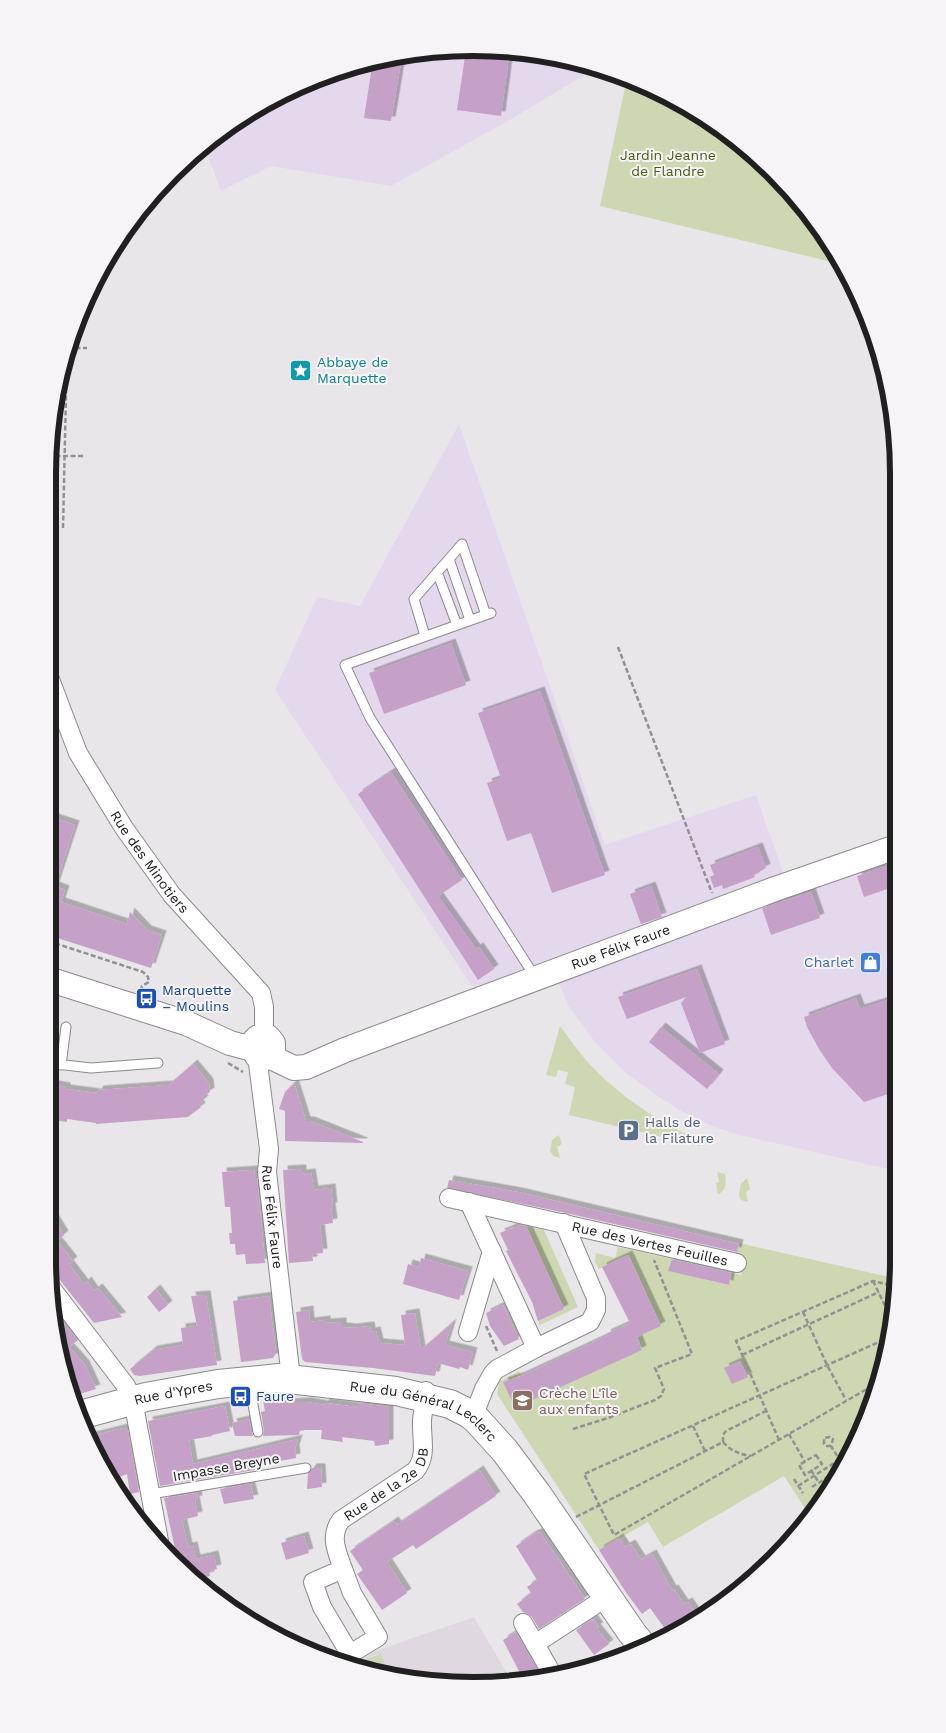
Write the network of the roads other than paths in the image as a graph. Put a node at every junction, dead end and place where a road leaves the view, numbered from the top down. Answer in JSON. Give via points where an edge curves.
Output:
{"nodes":[{"id":1,"x":449,"y":559,"type":"junction"},
{"id":2,"x":437,"y":572,"type":"junction"},
{"id":3,"x":470,"y":620,"type":"junction"},
{"id":4,"x":457,"y":625,"type":"junction"},
{"id":5,"x":425,"y":636,"type":"junction"},
{"id":6,"x":56,"y":695,"type":"edge"},
{"id":7,"x":890,"y":849,"type":"edge"},
{"id":8,"x":536,"y":979,"type":"junction"},
{"id":9,"x":56,"y":982,"type":"edge"},
{"id":10,"x":66,"y":1026,"type":"dead end"},
{"id":11,"x":260,"y":1053,"type":"junction"},
{"id":12,"x":158,"y":1063,"type":"dead end"},
{"id":13,"x":56,"y":1064,"type":"edge"},
{"id":14,"x":61,"y":1065,"type":"junction"},
{"id":15,"x":449,"y":1198,"type":"dead end"},
{"id":16,"x":470,"y":1202,"type":"junction"},
{"id":17,"x":564,"y":1223,"type":"junction"},
{"id":18,"x":492,"y":1251,"type":"junction"},
{"id":19,"x":737,"y":1263,"type":"dead end"},
{"id":20,"x":58,"y":1297,"type":"edge"},
{"id":21,"x":468,"y":1332,"type":"dead end"},
{"id":22,"x":536,"y":1348,"type":"junction"},
{"id":23,"x":291,"y":1378,"type":"junction"},
{"id":24,"x":249,"y":1380,"type":"junction"},
{"id":25,"x":358,"y":1386,"type":"joint"},
{"id":26,"x":426,"y":1394,"type":"junction"},
{"id":27,"x":133,"y":1400,"type":"junction"},
{"id":28,"x":475,"y":1412,"type":"junction"},
{"id":29,"x":86,"y":1414,"type":"edge"},
{"id":30,"x":258,"y":1432,"type":"dead end"},
{"id":31,"x":306,"y":1468,"type":"dead end"},
{"id":32,"x":150,"y":1494,"type":"junction"},
{"id":33,"x":157,"y":1532,"type":"edge"},
{"id":34,"x":343,"y":1569,"type":"junction"},
{"id":35,"x":607,"y":1597,"type":"junction"},
{"id":36,"x":523,"y":1623,"type":"dead end"},
{"id":37,"x":639,"y":1642,"type":"edge"},
{"id":38,"x":535,"y":1644,"type":"junction"},
{"id":39,"x":550,"y":1670,"type":"edge"}],
"edges":[{"from":1,"to":2,"type":"lane"},
{"from":1,"to":3,"type":"lane"},
{"from":1,"to":3,"type":"lane","via":[[462,544],[488,614]]},
{"from":2,"to":4,"type":"lane"},
{"from":2,"to":5,"type":"lane","via":[[414,598]]},
{"from":3,"to":4,"type":"lane"},
{"from":4,"to":5,"type":"lane"},
{"from":5,"to":8,"type":"lane","via":[[345,665],[370,718]]},
{"from":6,"to":11,"type":"street","name":"Rue des Minotiers","via":[[78,753],[124,828],[172,895],[261,994],[264,1007]]},
{"from":7,"to":8,"type":"street","name":"Rue Félix Faure"},
{"from":8,"to":11,"type":"street","name":"Rue Félix Faure","via":[[345,1050],[320,1055],[283,1051]]},
{"from":9,"to":11,"type":"street","via":[[186,1023]]},
{"from":10,"to":14,"type":"lane"},
{"from":11,"to":23,"type":"street","name":"Rue Félix Faure","via":[[269,1149],[267,1172]]},
{"from":12,"to":14,"type":"lane","via":[[91,1068]]},
{"from":13,"to":14,"type":"lane"},
{"from":15,"to":16,"type":"street","name":"Rue des Vertes Feuilles"},
{"from":16,"to":17,"type":"street","name":"Rue des Vertes Feuilles"},
{"from":16,"to":18,"type":"street"},
{"from":17,"to":19,"type":"street","name":"Rue des Vertes Feuilles"},
{"from":17,"to":22,"type":"street","name":"Rue des Vertes Feuilles","via":[[596,1298],[596,1310],[584,1326]]},
{"from":18,"to":21,"type":"street"},
{"from":18,"to":22,"type":"street"},
{"from":20,"to":27,"type":"street","via":[[126,1386]]},
{"from":22,"to":28,"type":"street","name":"Rue des Vertes Feuilles","via":[[492,1373]]},
{"from":23,"to":24,"type":"main road","name":"Rue d'Ypres"},
{"from":23,"to":25,"type":"main road","name":"Rue d'Ypres"},
{"from":24,"to":27,"type":"main road","name":"Rue d'Ypres"},
{"from":24,"to":30,"type":"lane"},
{"from":25,"to":26,"type":"main road","name":"Rue du Général Leclerc"},
{"from":26,"to":28,"type":"main road","name":"Rue du Général Leclerc"},
{"from":26,"to":34,"type":"street","name":"Rue de la 2e DB","via":[[422,1419],[423,1456],[418,1467],[337,1525],[334,1541]]},
{"from":27,"to":29,"type":"main road","name":"Rue d'Ypres"},
{"from":27,"to":32,"type":"street"},
{"from":28,"to":35,"type":"main road","name":"Rue du Général Leclerc","via":[[537,1494]]},
{"from":31,"to":32,"type":"lane","name":"Impasse Breyne"},
{"from":32,"to":33,"type":"street"},
{"from":34,"to":34,"type":"street","name":"Rue de la 2e DB","via":[[313,1582],[322,1607],[350,1654],[378,1637]]},
{"from":35,"to":37,"type":"main road","name":"Rue du Général Leclerc"},
{"from":35,"to":38,"type":"street"},
{"from":36,"to":38,"type":"street"},
{"from":38,"to":39,"type":"street"}]}
